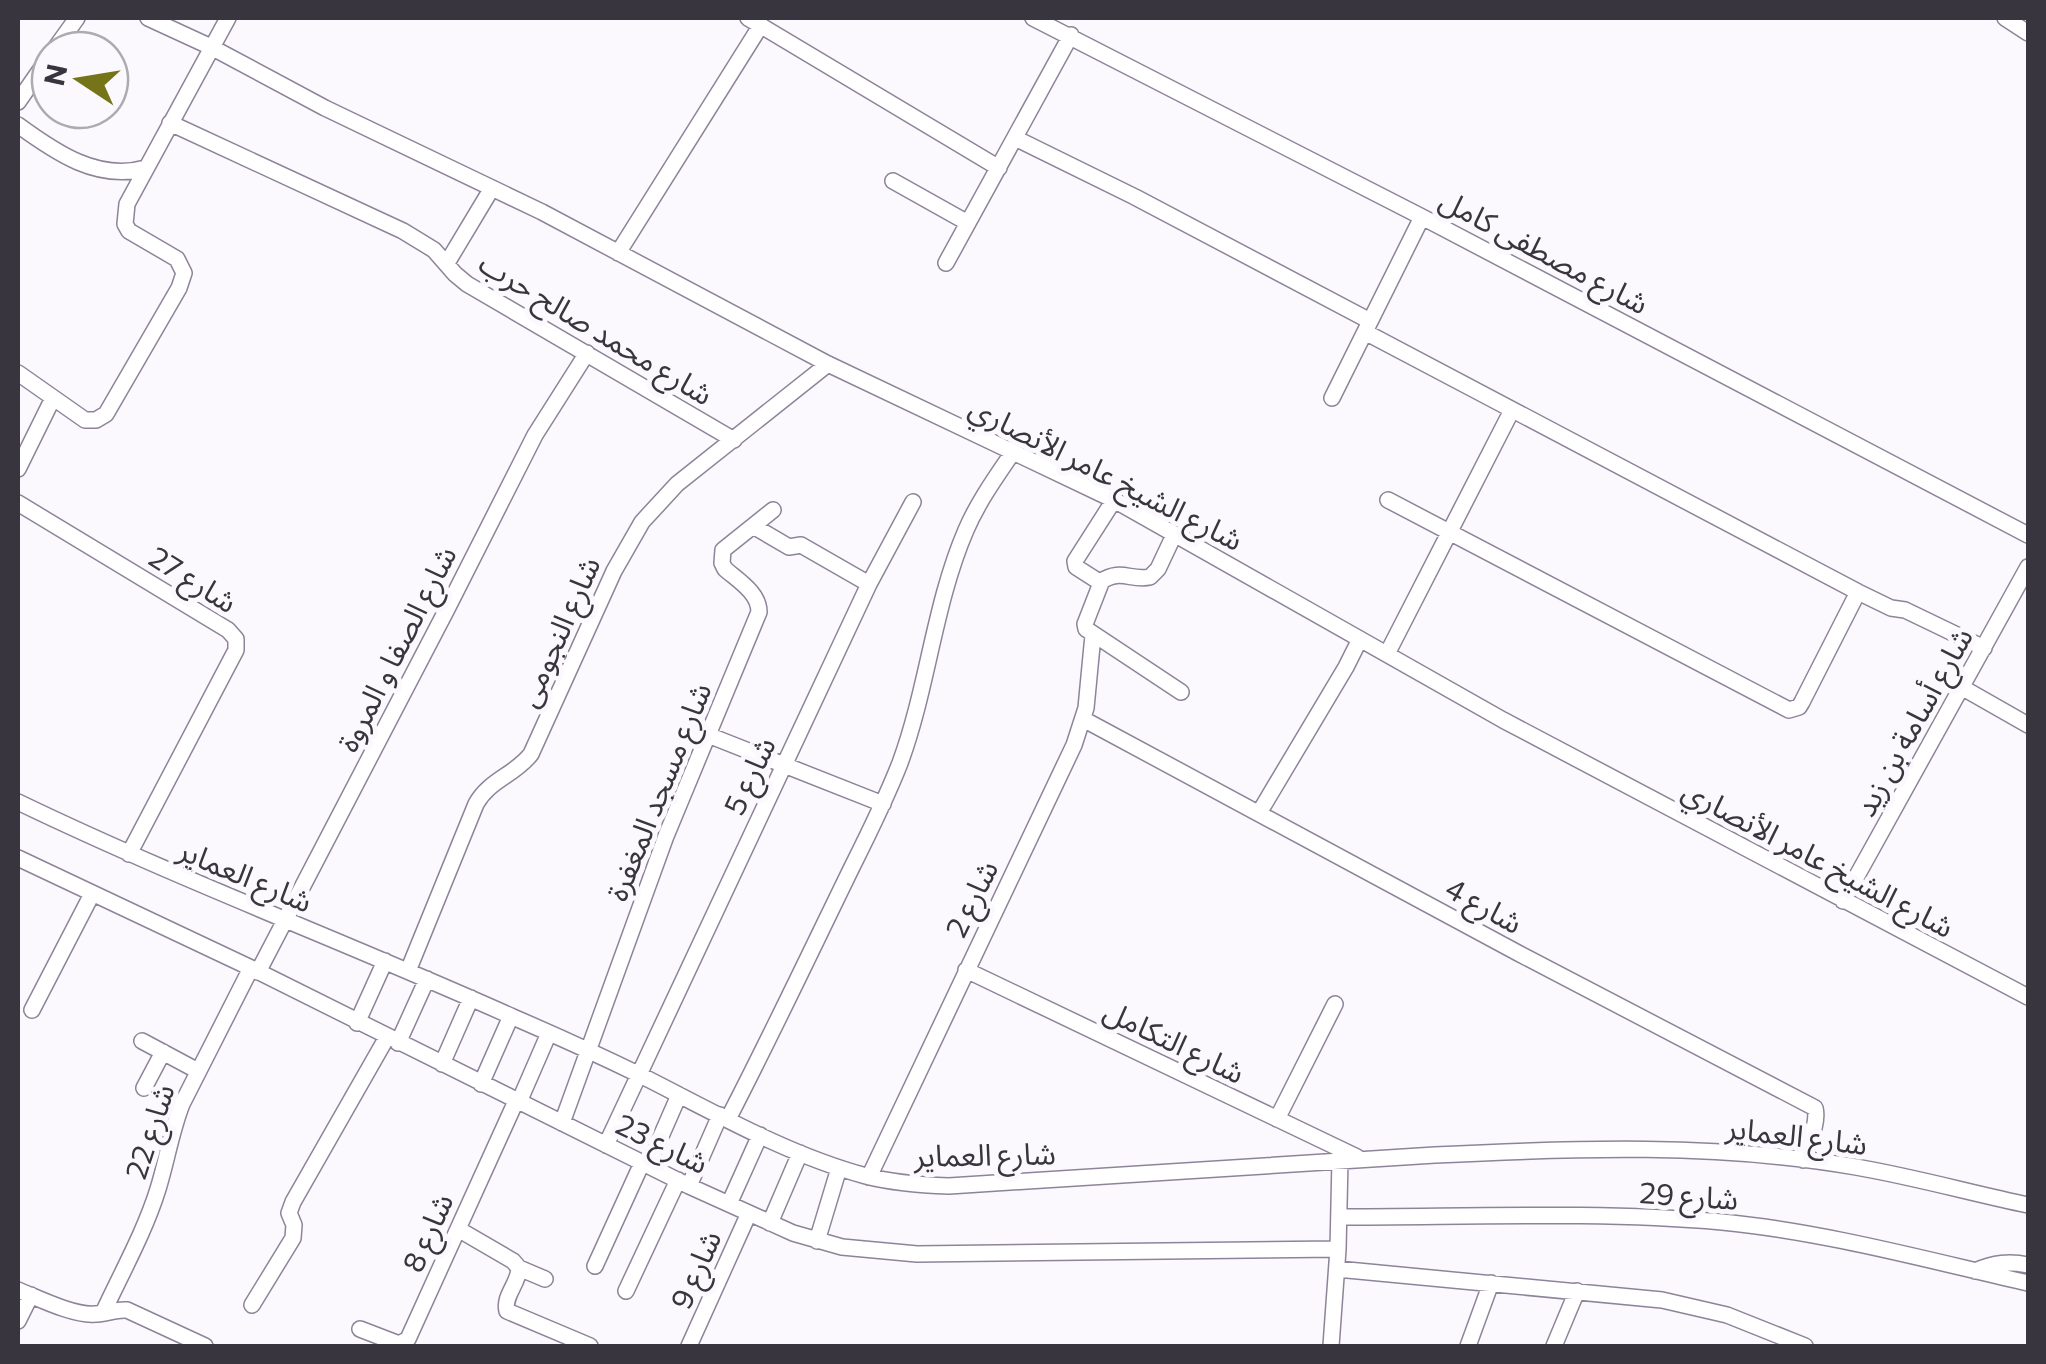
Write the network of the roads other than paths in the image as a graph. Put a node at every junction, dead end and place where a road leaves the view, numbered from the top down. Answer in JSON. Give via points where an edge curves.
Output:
{"nodes":[{"id":1,"x":148,"y":18,"type":"edge"},
{"id":2,"x":228,"y":18,"type":"edge"},
{"id":3,"x":1033,"y":18,"type":"edge"},
{"id":4,"x":2005,"y":18,"type":"edge"},
{"id":5,"x":754,"y":21,"type":"edge"},
{"id":6,"x":2028,"y":33,"type":"edge"},
{"id":7,"x":1072,"y":35,"type":"junction"},
{"id":8,"x":211,"y":47,"type":"junction"},
{"id":9,"x":170,"y":123,"type":"junction"},
{"id":10,"x":18,"y":125,"type":"edge"},
{"id":11,"x":1015,"y":138,"type":"junction"},
{"id":12,"x":146,"y":168,"type":"junction"},
{"id":13,"x":998,"y":168,"type":"junction"},
{"id":14,"x":894,"y":181,"type":"dead end"},
{"id":15,"x":492,"y":188,"type":"junction"},
{"id":16,"x":1422,"y":217,"type":"junction"},
{"id":17,"x":968,"y":223,"type":"junction"},
{"id":18,"x":618,"y":254,"type":"junction"},
{"id":19,"x":446,"y":263,"type":"junction"},
{"id":20,"x":946,"y":264,"type":"dead end"},
{"id":21,"x":1368,"y":326,"type":"junction"},
{"id":22,"x":587,"y":353,"type":"junction"},
{"id":23,"x":828,"y":364,"type":"junction"},
{"id":24,"x":18,"y":372,"type":"edge"},
{"id":25,"x":54,"y":398,"type":"junction"},
{"id":26,"x":1332,"y":398,"type":"dead end"},
{"id":27,"x":1512,"y":410,"type":"junction"},
{"id":28,"x":734,"y":440,"type":"junction"},
{"id":29,"x":1013,"y":452,"type":"junction"},
{"id":30,"x":18,"y":469,"type":"edge"},
{"id":31,"x":1114,"y":500,"type":"junction"},
{"id":32,"x":1388,"y":500,"type":"dead end"},
{"id":33,"x":18,"y":502,"type":"edge"},
{"id":34,"x":913,"y":502,"type":"dead end"},
{"id":35,"x":773,"y":510,"type":"dead end"},
{"id":36,"x":753,"y":526,"type":"junction"},
{"id":37,"x":1449,"y":533,"type":"junction"},
{"id":38,"x":1174,"y":535,"type":"junction"},
{"id":39,"x":2028,"y":535,"type":"edge"},
{"id":40,"x":2028,"y":567,"type":"edge"},
{"id":41,"x":1100,"y":582,"type":"junction"},
{"id":42,"x":869,"y":584,"type":"junction"},
{"id":43,"x":1858,"y":592,"type":"junction"},
{"id":44,"x":1093,"y":634,"type":"junction"},
{"id":45,"x":1360,"y":639,"type":"junction"},
{"id":46,"x":1984,"y":648,"type":"junction"},
{"id":47,"x":1387,"y":654,"type":"junction"},
{"id":48,"x":1962,"y":688,"type":"junction"},
{"id":49,"x":1181,"y":692,"type":"dead end"},
{"id":50,"x":1083,"y":719,"type":"junction"},
{"id":51,"x":2028,"y":724,"type":"edge"},
{"id":52,"x":708,"y":735,"type":"junction"},
{"id":53,"x":782,"y":765,"type":"junction"},
{"id":54,"x":18,"y":802,"type":"edge"},
{"id":55,"x":883,"y":804,"type":"junction"},
{"id":56,"x":1259,"y":812,"type":"junction"},
{"id":57,"x":129,"y":854,"type":"junction"},
{"id":58,"x":18,"y":858,"type":"edge"},
{"id":59,"x":92,"y":894,"type":"junction"},
{"id":60,"x":1844,"y":901,"type":"junction"},
{"id":61,"x":286,"y":920,"type":"junction"},
{"id":62,"x":385,"y":961,"type":"junction"},
{"id":63,"x":255,"y":970,"type":"junction"},
{"id":64,"x":966,"y":970,"type":"junction"},
{"id":65,"x":408,"y":971,"type":"junction"},
{"id":66,"x":427,"y":978,"type":"junction"},
{"id":67,"x":2028,"y":997,"type":"edge"},
{"id":68,"x":470,"y":998,"type":"junction"},
{"id":69,"x":1335,"y":1004,"type":"dead end"},
{"id":70,"x":32,"y":1010,"type":"dead end"},
{"id":71,"x":511,"y":1016,"type":"junction"},
{"id":72,"x":357,"y":1023,"type":"junction"},
{"id":73,"x":549,"y":1033,"type":"junction"},
{"id":74,"x":142,"y":1040,"type":"dead end"},
{"id":75,"x":392,"y":1040,"type":"junction"},
{"id":76,"x":164,"y":1052,"type":"junction"},
{"id":77,"x":590,"y":1052,"type":"junction"},
{"id":78,"x":442,"y":1064,"type":"junction"},
{"id":79,"x":198,"y":1071,"type":"junction"},
{"id":80,"x":638,"y":1074,"type":"junction"},
{"id":81,"x":481,"y":1084,"type":"junction"},
{"id":82,"x":144,"y":1088,"type":"dead end"},
{"id":83,"x":678,"y":1095,"type":"junction"},
{"id":84,"x":517,"y":1102,"type":"junction"},
{"id":85,"x":724,"y":1117,"type":"junction"},
{"id":86,"x":1277,"y":1119,"type":"junction"},
{"id":87,"x":562,"y":1124,"type":"junction"},
{"id":88,"x":760,"y":1135,"type":"junction"},
{"id":89,"x":606,"y":1145,"type":"junction"},
{"id":90,"x":800,"y":1154,"type":"junction"},
{"id":91,"x":1361,"y":1159,"type":"junction"},
{"id":92,"x":1340,"y":1160,"type":"junction"},
{"id":93,"x":1803,"y":1160,"type":"junction"},
{"id":94,"x":645,"y":1164,"type":"junction"},
{"id":95,"x":838,"y":1168,"type":"junction"},
{"id":96,"x":869,"y":1177,"type":"junction"},
{"id":97,"x":684,"y":1183,"type":"junction"},
{"id":98,"x":729,"y":1204,"type":"junction"},
{"id":99,"x":2028,"y":1206,"type":"edge"},
{"id":100,"x":749,"y":1213,"type":"junction"},
{"id":101,"x":1340,"y":1217,"type":"junction"},
{"id":102,"x":770,"y":1223,"type":"junction"},
{"id":103,"x":458,"y":1229,"type":"junction"},
{"id":104,"x":817,"y":1241,"type":"junction"},
{"id":105,"x":1338,"y":1249,"type":"junction"},
{"id":106,"x":2028,"y":1265,"type":"edge"},
{"id":107,"x":595,"y":1266,"type":"dead end"},
{"id":108,"x":520,"y":1268,"type":"junction"},
{"id":109,"x":1337,"y":1270,"type":"junction"},
{"id":110,"x":1975,"y":1271,"type":"junction"},
{"id":111,"x":545,"y":1279,"type":"dead end"},
{"id":112,"x":1491,"y":1283,"type":"junction"},
{"id":113,"x":2028,"y":1284,"type":"edge"},
{"id":114,"x":626,"y":1291,"type":"dead end"},
{"id":115,"x":1577,"y":1291,"type":"junction"},
{"id":116,"x":24,"y":1293,"type":"edge"},
{"id":117,"x":252,"y":1305,"type":"dead end"},
{"id":118,"x":103,"y":1313,"type":"junction"},
{"id":119,"x":18,"y":1321,"type":"edge"},
{"id":120,"x":360,"y":1328,"type":"dead end"},
{"id":121,"x":177,"y":1341,"type":"edge"},
{"id":122,"x":204,"y":1346,"type":"edge"},
{"id":123,"x":590,"y":1346,"type":"edge"},
{"id":124,"x":690,"y":1346,"type":"edge"},
{"id":125,"x":1331,"y":1346,"type":"edge"},
{"id":126,"x":1468,"y":1346,"type":"edge"},
{"id":127,"x":1554,"y":1346,"type":"edge"},
{"id":128,"x":1806,"y":1346,"type":"edge"}],
"edges":[{"from":1,"to":8,"type":"street","name":"شارع الشيخ عامر الأنصاري"},
{"from":2,"to":8,"type":"street"},
{"from":3,"to":7,"type":"street","name":"شارع مصطفى كامل"},
{"from":4,"to":6,"type":"street"},
{"from":5,"to":13,"type":"street"},
{"from":5,"to":18,"type":"street"},
{"from":7,"to":11,"type":"street"},
{"from":7,"to":16,"type":"street","name":"شارع مصطفى كامل"},
{"from":8,"to":9,"type":"street"},
{"from":8,"to":15,"type":"street","name":"شارع الشيخ عامر الأنصاري"},
{"from":9,"to":12,"type":"street"},
{"from":9,"to":19,"type":"street","name":"شارع محمد صالح حرب","via":[[403,231]]},
{"from":10,"to":12,"type":"street","via":[[104,172]]},
{"from":11,"to":13,"type":"street"},
{"from":11,"to":21,"type":"street"},
{"from":12,"to":25,"type":"street","via":[[124,224],[178,259],[182,281],[102,418],[85,420]]},
{"from":13,"to":17,"type":"street"},
{"from":14,"to":17,"type":"street"},
{"from":15,"to":18,"type":"street","name":"شارع الشيخ عامر الأنصاري"},
{"from":15,"to":19,"type":"street"},
{"from":16,"to":21,"type":"street"},
{"from":16,"to":39,"type":"street","name":"شارع مصطفى كامل"},
{"from":17,"to":20,"type":"street"},
{"from":18,"to":23,"type":"street","name":"شارع الشيخ عامر الأنصاري"},
{"from":19,"to":22,"type":"street","name":"شارع محمد صالح حرب","via":[[467,284]]},
{"from":21,"to":26,"type":"street"},
{"from":21,"to":27,"type":"street"},
{"from":22,"to":28,"type":"street","name":"شارع محمد صالح حرب"},
{"from":22,"to":61,"type":"street","name":"شارع الصفا و المروة","via":[[534,435]]},
{"from":23,"to":28,"type":"street","name":"شارع النجومى"},
{"from":23,"to":29,"type":"street","name":"شارع الشيخ عامر الأنصاري"},
{"from":24,"to":25,"type":"street"},
{"from":25,"to":30,"type":"street"},
{"from":27,"to":37,"type":"street"},
{"from":27,"to":43,"type":"street"},
{"from":28,"to":65,"type":"street","name":"شارع النجومى","via":[[658,502],[628,544],[531,754],[476,804]]},
{"from":29,"to":31,"type":"street","name":"شارع الشيخ عامر الأنصاري"},
{"from":29,"to":55,"type":"street","via":[[962,541],[924,685]]},
{"from":31,"to":38,"type":"street","name":"شارع الشيخ عامر الأنصاري"},
{"from":31,"to":41,"type":"street","via":[[1074,561]]},
{"from":32,"to":37,"type":"street"},
{"from":33,"to":57,"type":"street","name":"شارع 27","via":[[236,638],[236,650]]},
{"from":34,"to":42,"type":"street","name":"شارع 5"},
{"from":35,"to":36,"type":"street","name":"شارع مسجد المغفرة"},
{"from":36,"to":42,"type":"street"},
{"from":36,"to":52,"type":"street","name":"شارع مسجد المغفرة","via":[[722,557],[760,606]]},
{"from":37,"to":43,"type":"street","via":[[1789,710],[1802,702]]},
{"from":37,"to":47,"type":"street"},
{"from":38,"to":41,"type":"street","via":[[1150,577],[1115,574]]},
{"from":38,"to":45,"type":"street","name":"شارع الشيخ عامر الأنصاري"},
{"from":40,"to":46,"type":"street","name":"شارع أسامة بن زيد"},
{"from":41,"to":44,"type":"street","name":"شارع 2","via":[[1085,624]]},
{"from":42,"to":53,"type":"street","name":"شارع 5"},
{"from":43,"to":46,"type":"street"},
{"from":44,"to":49,"type":"street"},
{"from":44,"to":50,"type":"street","name":"شارع 2"},
{"from":45,"to":47,"type":"street","name":"شارع الشيخ عامر الأنصاري"},
{"from":45,"to":56,"type":"street"},
{"from":46,"to":48,"type":"street","name":"شارع أسامة بن زيد"},
{"from":47,"to":60,"type":"street","name":"شارع الشيخ عامر الأنصاري"},
{"from":48,"to":51,"type":"street"},
{"from":48,"to":60,"type":"street","name":"شارع أسامة بن زيد"},
{"from":50,"to":56,"type":"street","name":"شارع 4"},
{"from":50,"to":64,"type":"street","name":"شارع 2"},
{"from":52,"to":53,"type":"street"},
{"from":52,"to":77,"type":"street","name":"شارع مسجد المغفرة"},
{"from":53,"to":55,"type":"street"},
{"from":53,"to":80,"type":"street","name":"شارع 5"},
{"from":54,"to":57,"type":"street","name":"شارع العماير"},
{"from":55,"to":85,"type":"street"},
{"from":56,"to":93,"type":"street","name":"شارع 4","via":[[1814,1108]]},
{"from":57,"to":61,"type":"street","name":"شارع العماير"},
{"from":58,"to":59,"type":"street","name":"شارع 23"},
{"from":59,"to":63,"type":"street","name":"شارع 23"},
{"from":59,"to":70,"type":"street"},
{"from":60,"to":67,"type":"street","name":"شارع الشيخ عامر الأنصاري"},
{"from":61,"to":62,"type":"street","name":"شارع العماير"},
{"from":61,"to":63,"type":"street","name":"شارع الصفا و المروة"},
{"from":62,"to":65,"type":"street","name":"شارع العماير"},
{"from":62,"to":72,"type":"street"},
{"from":63,"to":72,"type":"street","name":"شارع 23"},
{"from":63,"to":79,"type":"street","name":"شارع 22"},
{"from":64,"to":86,"type":"street","name":"شارع التكامل"},
{"from":64,"to":96,"type":"street","name":"شارع 2"},
{"from":65,"to":66,"type":"street","name":"شارع العماير"},
{"from":66,"to":68,"type":"street","name":"شارع العماير"},
{"from":66,"to":75,"type":"street"},
{"from":68,"to":71,"type":"street","name":"شارع العماير"},
{"from":68,"to":78,"type":"street"},
{"from":69,"to":86,"type":"street"},
{"from":71,"to":73,"type":"street","name":"شارع العماير"},
{"from":71,"to":81,"type":"street"},
{"from":72,"to":75,"type":"street","name":"شارع 23"},
{"from":73,"to":77,"type":"street","name":"شارع العماير"},
{"from":73,"to":84,"type":"street","name":"شارع 8"},
{"from":74,"to":76,"type":"street"},
{"from":75,"to":78,"type":"street","name":"شارع 23"},
{"from":75,"to":117,"type":"street","via":[[293,1202],[293,1238]]},
{"from":76,"to":79,"type":"street"},
{"from":76,"to":82,"type":"street"},
{"from":77,"to":80,"type":"street","name":"شارع العماير"},
{"from":77,"to":87,"type":"street","name":"شارع مسجد المغفرة"},
{"from":78,"to":81,"type":"street","name":"شارع 23"},
{"from":79,"to":118,"type":"street","name":"شارع 22","via":[[174,1125],[150,1210]]},
{"from":80,"to":83,"type":"street","name":"شارع العماير"},
{"from":80,"to":89,"type":"street","name":"شارع 5"},
{"from":81,"to":84,"type":"street","name":"شارع 23"},
{"from":83,"to":85,"type":"street","name":"شارع العماير"},
{"from":83,"to":94,"type":"street"},
{"from":84,"to":87,"type":"street","name":"شارع 23"},
{"from":84,"to":103,"type":"street","name":"شارع 8"},
{"from":85,"to":88,"type":"street","name":"شارع العماير"},
{"from":85,"to":97,"type":"street"},
{"from":86,"to":91,"type":"street","name":"شارع التكامل"},
{"from":87,"to":89,"type":"street","name":"شارع 23"},
{"from":88,"to":90,"type":"street","name":"شارع العماير"},
{"from":88,"to":98,"type":"street"},
{"from":89,"to":94,"type":"street","name":"شارع 23"},
{"from":90,"to":95,"type":"street","name":"شارع العماير"},
{"from":90,"to":102,"type":"street"},
{"from":91,"to":92,"type":"street","name":"شارع العماير"},
{"from":91,"to":93,"type":"street","name":"شارع العماير","via":[[1641,1149]]},
{"from":92,"to":96,"type":"street","name":"شارع العماير","via":[[948,1186]]},
{"from":92,"to":101,"type":"street"},
{"from":93,"to":99,"type":"street","name":"شارع العماير"},
{"from":94,"to":97,"type":"street","name":"شارع 23"},
{"from":94,"to":107,"type":"street"},
{"from":95,"to":96,"type":"street","name":"شارع العماير"},
{"from":95,"to":104,"type":"street"},
{"from":97,"to":98,"type":"street","name":"شارع 23"},
{"from":97,"to":114,"type":"street"},
{"from":98,"to":100,"type":"street","name":"شارع 23"},
{"from":100,"to":102,"type":"street","name":"شارع 23"},
{"from":100,"to":124,"type":"street","name":"شارع 9"},
{"from":101,"to":105,"type":"street"},
{"from":101,"to":110,"type":"street","name":"شارع 29","via":[[1724,1222]]},
{"from":102,"to":104,"type":"street","name":"شارع 23"},
{"from":103,"to":108,"type":"street"},
{"from":103,"to":120,"type":"street","name":"شارع 8","via":[[404,1342]]},
{"from":104,"to":105,"type":"street","name":"شارع 23","via":[[917,1254]]},
{"from":105,"to":109,"type":"street"},
{"from":106,"to":110,"type":"street","via":[[2004,1262]]},
{"from":108,"to":111,"type":"street"},
{"from":108,"to":123,"type":"street","via":[[507,1311]]},
{"from":109,"to":112,"type":"street"},
{"from":109,"to":125,"type":"street"},
{"from":110,"to":113,"type":"street","name":"شارع 29"},
{"from":112,"to":115,"type":"street"},
{"from":112,"to":126,"type":"street"},
{"from":115,"to":127,"type":"street"},
{"from":115,"to":128,"type":"street","via":[[1695,1306]]},
{"from":116,"to":118,"type":"street","via":[[82,1313]]},
{"from":116,"to":119,"type":"street"},
{"from":118,"to":121,"type":"street","via":[[127,1310]]},
{"from":121,"to":122,"type":"street"}]}
